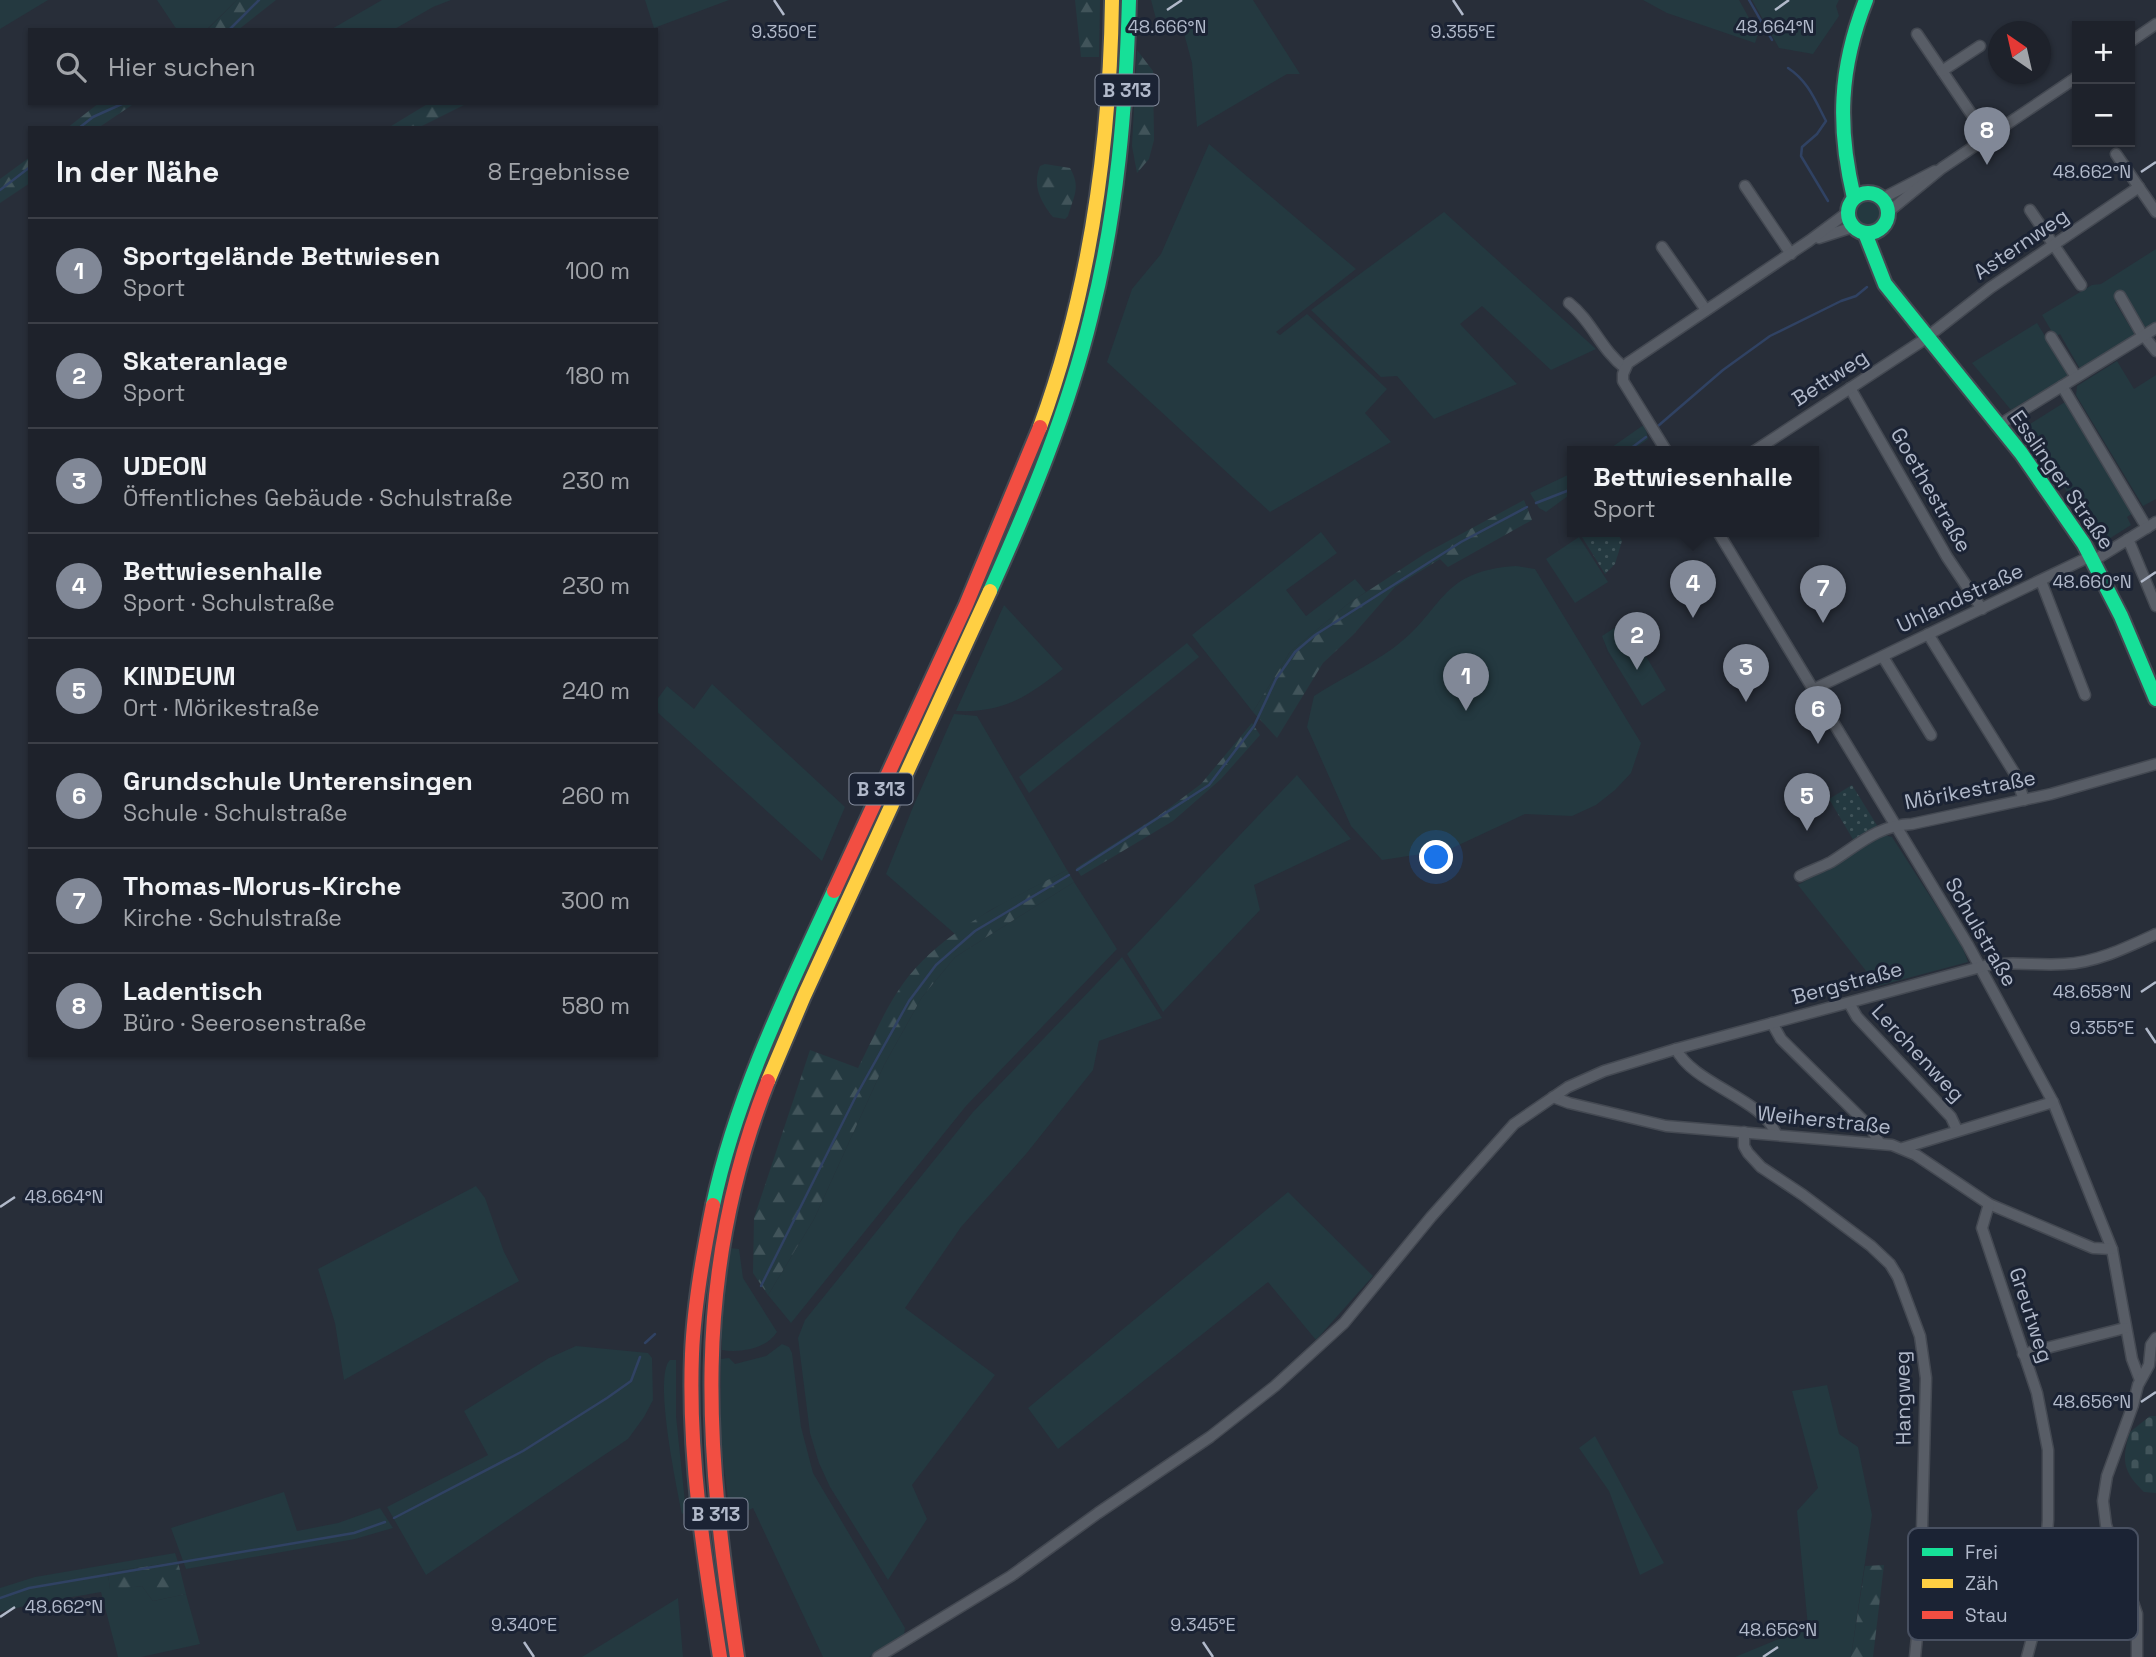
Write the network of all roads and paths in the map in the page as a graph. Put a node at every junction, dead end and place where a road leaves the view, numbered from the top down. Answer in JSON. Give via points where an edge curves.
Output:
{"nodes":[{"id":1,"x":1112,"y":0,"type":"edge"},
{"id":2,"x":1129,"y":0,"type":"edge"},
{"id":3,"x":1866,"y":0,"type":"edge"},
{"id":4,"x":2156,"y":24,"type":"edge"},
{"id":5,"x":1917,"y":34,"type":"dead end"},
{"id":6,"x":2135,"y":39,"type":"edge"},
{"id":7,"x":1980,"y":46,"type":"dead end"},
{"id":8,"x":1942,"y":71,"type":"junction"},
{"id":9,"x":2072,"y":80,"type":"edge"},
{"id":10,"x":1987,"y":137,"type":"junction"},
{"id":11,"x":2116,"y":154,"type":"dead end"},
{"id":12,"x":1942,"y":168,"type":"junction"},
{"id":13,"x":1745,"y":186,"type":"dead end"},
{"id":14,"x":2139,"y":187,"type":"junction"},
{"id":15,"x":1861,"y":196,"type":"junction"},
{"id":16,"x":1884,"y":206,"type":"junction"},
{"id":17,"x":2030,"y":210,"type":"dead end"},
{"id":18,"x":1848,"y":212,"type":"junction"},
{"id":19,"x":2156,"y":212,"type":"edge"},
{"id":20,"x":1866,"y":230,"type":"junction"},
{"id":21,"x":1809,"y":241,"type":"junction"},
{"id":22,"x":2053,"y":245,"type":"junction"},
{"id":23,"x":1662,"y":247,"type":"dead end"},
{"id":24,"x":1791,"y":254,"type":"junction"},
{"id":25,"x":2081,"y":285,"type":"dead end"},
{"id":26,"x":2120,"y":296,"type":"dead end"},
{"id":27,"x":1569,"y":303,"type":"dead end"},
{"id":28,"x":1706,"y":310,"type":"junction"},
{"id":29,"x":2156,"y":328,"type":"edge"},
{"id":30,"x":2145,"y":335,"type":"junction"},
{"id":31,"x":1927,"y":337,"type":"junction"},
{"id":32,"x":2051,"y":337,"type":"dead end"},
{"id":33,"x":2156,"y":351,"type":"edge"},
{"id":34,"x":1625,"y":368,"type":"junction"},
{"id":35,"x":2076,"y":377,"type":"junction"},
{"id":36,"x":2062,"y":386,"type":"junction"},
{"id":37,"x":1850,"y":388,"type":"junction"},
{"id":38,"x":1999,"y":425,"type":"junction"},
{"id":39,"x":1663,"y":446,"type":"edge"},
{"id":40,"x":1762,"y":446,"type":"edge"},
{"id":41,"x":2151,"y":525,"type":"edge"},
{"id":42,"x":1721,"y":537,"type":"edge"},
{"id":43,"x":2128,"y":539,"type":"junction"},
{"id":44,"x":2092,"y":558,"type":"junction"},
{"id":45,"x":2040,"y":581,"type":"junction"},
{"id":46,"x":2156,"y":606,"type":"edge"},
{"id":47,"x":1982,"y":609,"type":"junction"},
{"id":48,"x":1928,"y":634,"type":"junction"},
{"id":49,"x":1883,"y":657,"type":"junction"},
{"id":50,"x":1814,"y":690,"type":"junction"},
{"id":51,"x":2085,"y":695,"type":"dead end"},
{"id":52,"x":2156,"y":699,"type":"edge"},
{"id":53,"x":1931,"y":735,"type":"dead end"},
{"id":54,"x":2156,"y":764,"type":"edge"},
{"id":55,"x":2024,"y":800,"type":"junction"},
{"id":56,"x":1895,"y":824,"type":"junction"},
{"id":57,"x":1800,"y":876,"type":"dead end"},
{"id":58,"x":2156,"y":934,"type":"edge"},
{"id":59,"x":1980,"y":967,"type":"junction"},
{"id":60,"x":1849,"y":1003,"type":"junction"},
{"id":61,"x":1772,"y":1023,"type":"junction"},
{"id":62,"x":1676,"y":1049,"type":"junction"},
{"id":63,"x":1553,"y":1097,"type":"junction"},
{"id":64,"x":2053,"y":1102,"type":"junction"},
{"id":65,"x":1957,"y":1130,"type":"junction"},
{"id":66,"x":1744,"y":1132,"type":"junction"},
{"id":67,"x":1776,"y":1134,"type":"junction"},
{"id":68,"x":1879,"y":1142,"type":"junction"},
{"id":69,"x":1903,"y":1148,"type":"junction"},
{"id":70,"x":1989,"y":1204,"type":"junction"},
{"id":71,"x":2112,"y":1249,"type":"junction"},
{"id":72,"x":2125,"y":1328,"type":"junction"},
{"id":73,"x":2156,"y":1338,"type":"edge"},
{"id":74,"x":2023,"y":1354,"type":"junction"},
{"id":75,"x":2140,"y":1380,"type":"junction"},
{"id":76,"x":1922,"y":1528,"type":"edge"},
{"id":77,"x":2047,"y":1528,"type":"edge"},
{"id":78,"x":2107,"y":1528,"type":"edge"},
{"id":79,"x":2032,"y":1640,"type":"edge"},
{"id":80,"x":720,"y":1657,"type":"edge"},
{"id":81,"x":737,"y":1657,"type":"edge"},
{"id":82,"x":878,"y":1657,"type":"edge"},
{"id":83,"x":2027,"y":1657,"type":"edge"}],
"edges":[{"from":1,"to":80,"type":"main road","number":"B 313","via":[[1110,89],[1098,201],[1059,370],[1015,491],[966,604],[786,995],[745,1096],[713,1202],[701,1264],[690,1371],[698,1502]]},
{"from":2,"to":81,"type":"main road","number":"B 313","via":[[1127,87],[1110,230],[1094,307],[1063,412],[973,629],[810,981],[758,1109],[738,1172],[716,1283],[709,1370],[714,1489]]},
{"from":3,"to":15,"type":"main road","via":[[1843,80],[1841,124],[1847,160]]},
{"from":4,"to":6,"type":"street"},
{"from":5,"to":8,"type":"street"},
{"from":7,"to":8,"type":"street"},
{"from":8,"to":10,"type":"street"},
{"from":9,"to":10,"type":"street"},
{"from":10,"to":12,"type":"street"},
{"from":11,"to":14,"type":"street"},
{"from":12,"to":16,"type":"street"},
{"from":12,"to":16,"type":"street"},
{"from":13,"to":24,"type":"street"},
{"from":14,"to":19,"type":"street"},
{"from":14,"to":22,"type":"street","name":"Asternweg"},
{"from":15,"to":16,"type":"main road"},
{"from":15,"to":18,"type":"main road"},
{"from":16,"to":20,"type":"main road","via":[[1886,219]]},
{"from":17,"to":22,"type":"street"},
{"from":18,"to":20,"type":"main road","name":"Esslinger Straße"},
{"from":18,"to":21,"type":"street"},
{"from":20,"to":21,"type":"street"},
{"from":20,"to":31,"type":"main road","name":"Esslinger Straße","via":[[1885,284]]},
{"from":21,"to":24,"type":"street"},
{"from":22,"to":25,"type":"street"},
{"from":22,"to":31,"type":"street","name":"Asternweg"},
{"from":23,"to":28,"type":"street"},
{"from":24,"to":28,"type":"street"},
{"from":26,"to":30,"type":"street"},
{"from":27,"to":34,"type":"street"},
{"from":28,"to":34,"type":"street"},
{"from":29,"to":30,"type":"street"},
{"from":30,"to":33,"type":"street"},
{"from":30,"to":35,"type":"street"},
{"from":31,"to":37,"type":"street","name":"Bettweg"},
{"from":31,"to":38,"type":"main road","name":"Esslinger Straße"},
{"from":32,"to":35,"type":"street"},
{"from":34,"to":39,"type":"street","via":[[1623,381]]},
{"from":35,"to":36,"type":"street"},
{"from":36,"to":38,"type":"street"},
{"from":36,"to":41,"type":"street"},
{"from":37,"to":40,"type":"street","name":"Bettweg"},
{"from":37,"to":47,"type":"street","name":"Goethestraße"},
{"from":38,"to":44,"type":"main road","name":"Esslinger Straße"},
{"from":41,"to":43,"type":"street","name":"Uhlandstraße"},
{"from":42,"to":50,"type":"street","name":"Schulstraße"},
{"from":43,"to":44,"type":"street","name":"Uhlandstraße"},
{"from":43,"to":46,"type":"street"},
{"from":44,"to":45,"type":"street","name":"Uhlandstraße"},
{"from":44,"to":52,"type":"main road","name":"Esslinger Straße"},
{"from":45,"to":47,"type":"street","name":"Uhlandstraße"},
{"from":45,"to":51,"type":"street"},
{"from":47,"to":48,"type":"street","name":"Uhlandstraße"},
{"from":48,"to":49,"type":"street","name":"Uhlandstraße"},
{"from":48,"to":55,"type":"street","via":[[2015,774]]},
{"from":49,"to":50,"type":"street","name":"Uhlandstraße"},
{"from":49,"to":53,"type":"street","name":"Uhlandstraße"},
{"from":50,"to":56,"type":"street","name":"Schulstraße"},
{"from":54,"to":55,"type":"street","name":"Mörikestraße"},
{"from":55,"to":56,"type":"street","name":"Mörikestraße"},
{"from":56,"to":57,"type":"street","name":"Mörikestraße"},
{"from":56,"to":59,"type":"street","name":"Schulstraße"},
{"from":58,"to":59,"type":"street","name":"Bergstraße","via":[[2103,956],[2066,964]]},
{"from":59,"to":60,"type":"street","name":"Bergstraße"},
{"from":59,"to":64,"type":"street","name":"Schulstraße"},
{"from":60,"to":61,"type":"street","name":"Bergstraße"},
{"from":60,"to":65,"type":"street","name":"Lerchenweg","via":[[1951,1117]]},
{"from":61,"to":62,"type":"street","name":"Bergstraße"},
{"from":61,"to":68,"type":"street","via":[[1781,1039],[1870,1127]]},
{"from":62,"to":63,"type":"street","name":"Bergstraße","via":[[1591,1076]]},
{"from":62,"to":67,"type":"street","via":[[1692,1067],[1768,1120]]},
{"from":63,"to":66,"type":"street","name":"Weiherstraße","via":[[1666,1126]]},
{"from":63,"to":82,"type":"street","name":"Bergstraße","via":[[1507,1132],[1345,1323],[1275,1385],[1210,1437],[1011,1576]]},
{"from":64,"to":65,"type":"street"},
{"from":64,"to":71,"type":"street","name":"Schulstraße"},
{"from":65,"to":69,"type":"street"},
{"from":66,"to":67,"type":"street","name":"Weiherstraße"},
{"from":66,"to":76,"type":"street","name":"Hangweg","via":[[1744,1146],[1761,1167],[1885,1258],[1898,1277],[1917,1327],[1926,1378]]},
{"from":67,"to":68,"type":"street","name":"Weiherstraße"},
{"from":68,"to":69,"type":"street","name":"Weiherstraße"},
{"from":69,"to":70,"type":"street","name":"Weiherstraße"},
{"from":70,"to":71,"type":"street","name":"Weiherstraße","via":[[2093,1248]]},
{"from":70,"to":74,"type":"street","name":"Greutweg","via":[[1982,1228]]},
{"from":71,"to":72,"type":"street","name":"Schulstraße"},
{"from":72,"to":74,"type":"street"},
{"from":72,"to":75,"type":"street","name":"Schulstraße"},
{"from":73,"to":75,"type":"street"},
{"from":74,"to":77,"type":"street","name":"Greutweg","via":[[2048,1450]]},
{"from":75,"to":78,"type":"street","via":[[2107,1476],[2103,1501]]},
{"from":79,"to":83,"type":"street","name":"Greutweg"}]}
